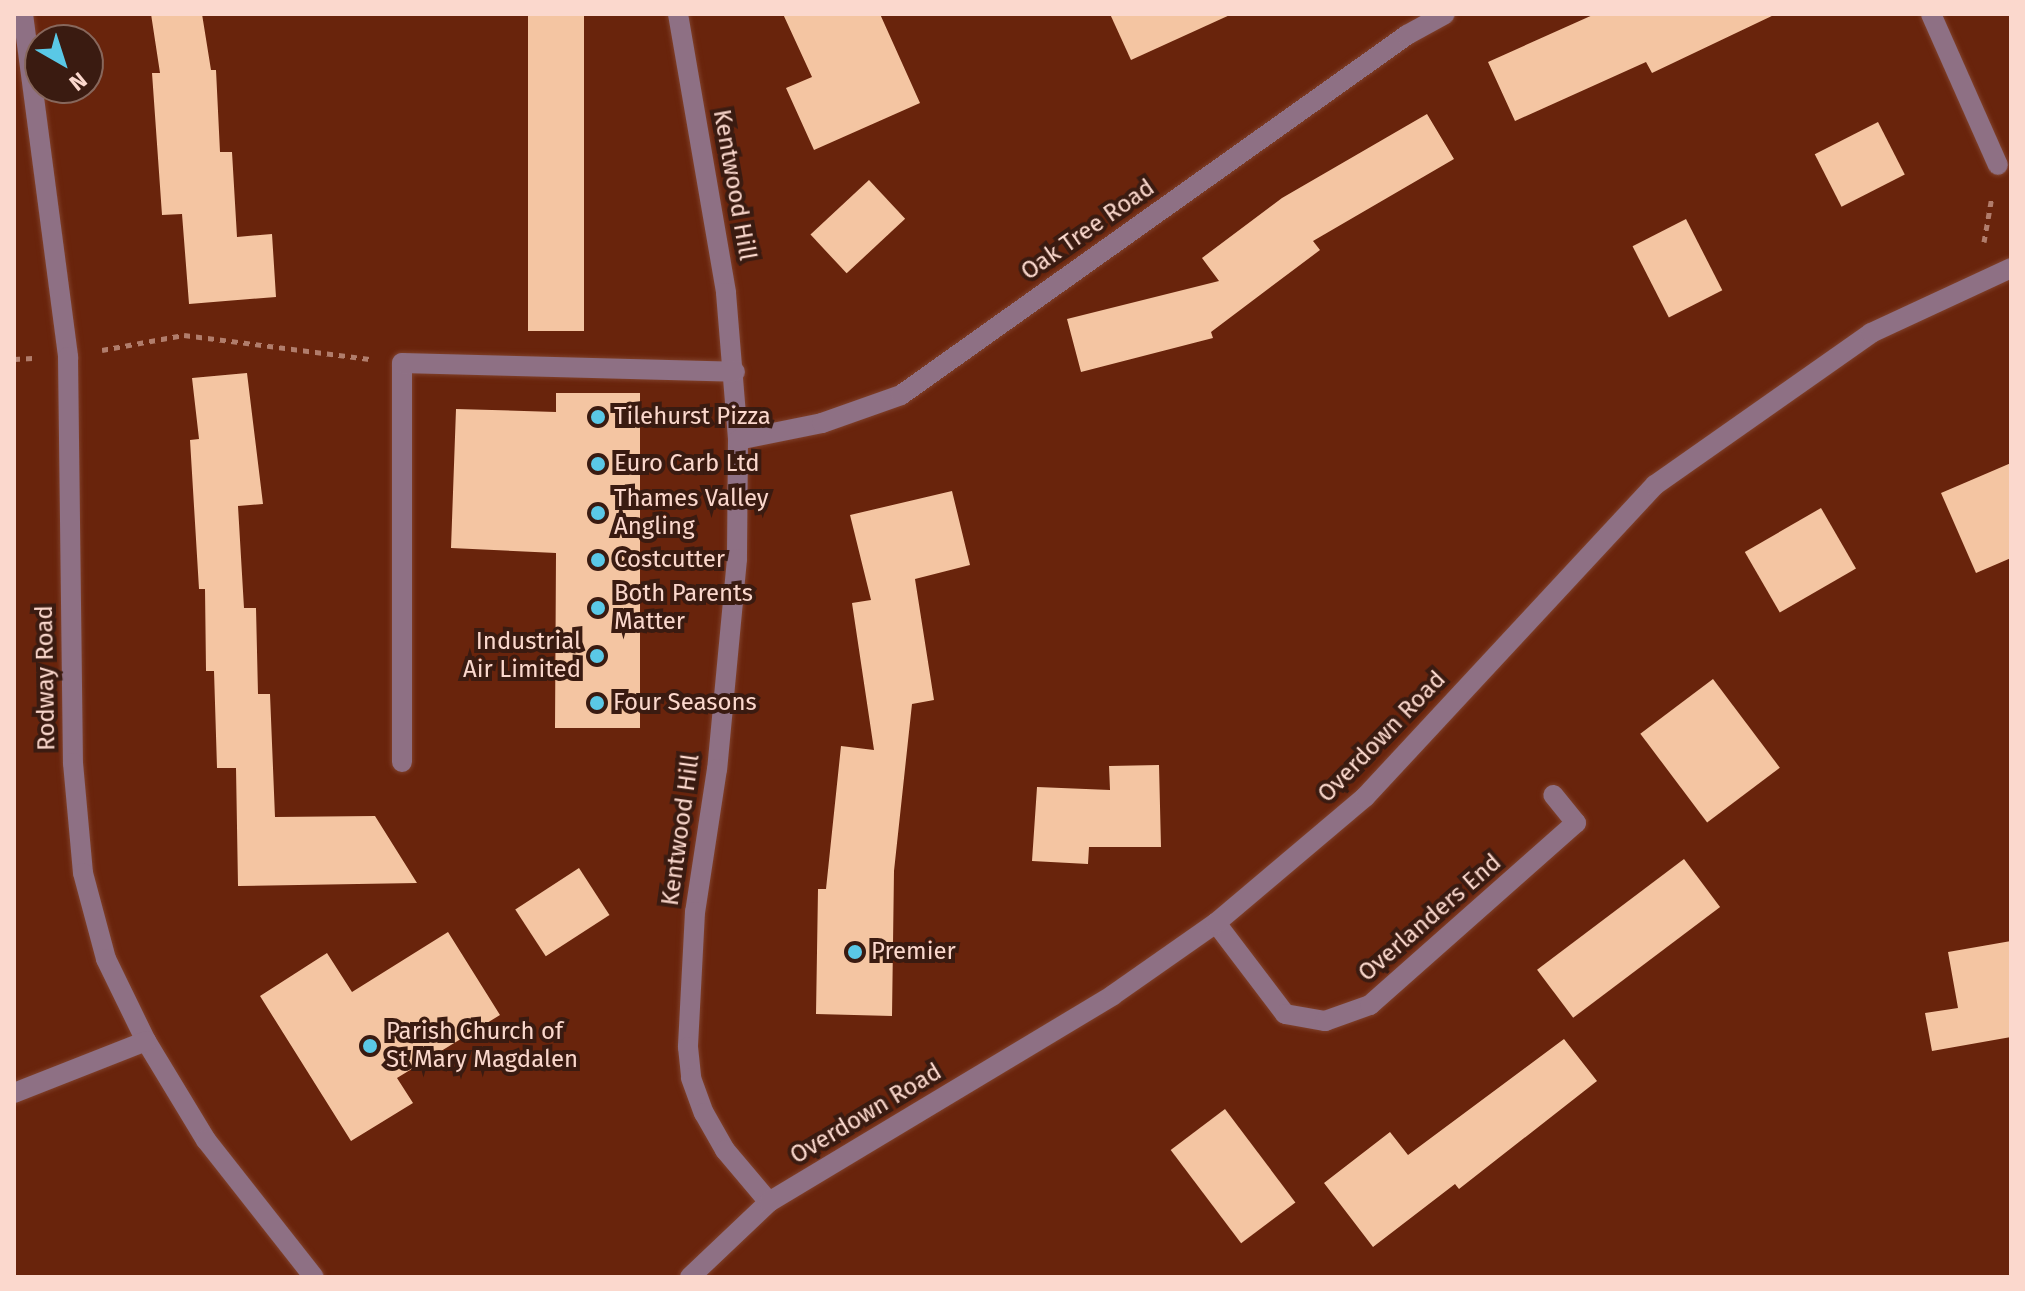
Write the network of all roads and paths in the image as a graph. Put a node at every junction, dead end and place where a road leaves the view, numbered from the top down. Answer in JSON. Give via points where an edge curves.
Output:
{"nodes":[{"id":1,"x":23,"y":14,"type":"edge"},
{"id":2,"x":678,"y":14,"type":"edge"},
{"id":3,"x":1445,"y":14,"type":"edge"},
{"id":4,"x":1931,"y":14,"type":"edge"},
{"id":5,"x":1998,"y":165,"type":"joint"},
{"id":6,"x":2011,"y":268,"type":"edge"},
{"id":7,"x":1977,"y":282,"type":"junction"},
{"id":8,"x":68,"y":357,"type":"junction"},
{"id":9,"x":14,"y":359,"type":"edge"},
{"id":10,"x":402,"y":363,"type":"junction"},
{"id":11,"x":735,"y":372,"type":"junction"},
{"id":12,"x":738,"y":440,"type":"junction"},
{"id":13,"x":402,"y":762,"type":"dead end"},
{"id":14,"x":1553,"y":795,"type":"dead end"},
{"id":15,"x":1216,"y":923,"type":"junction"},
{"id":16,"x":146,"y":1041,"type":"junction"},
{"id":17,"x":14,"y":1093,"type":"edge"},
{"id":18,"x":769,"y":1202,"type":"junction"},
{"id":19,"x":314,"y":1277,"type":"edge"},
{"id":20,"x":690,"y":1277,"type":"edge"}],
"edges":[{"from":1,"to":8,"type":"street","name":"Rodway Road"},
{"from":2,"to":11,"type":"street","name":"Kentwood Hill"},
{"from":3,"to":12,"type":"street","name":"Oak Tree Road","via":[[1407,35],[901,395],[822,423]]},
{"from":4,"to":5,"type":"street"},
{"from":5,"to":7,"type":"path"},
{"from":6,"to":7,"type":"street","name":"Overdown Road"},
{"from":7,"to":15,"type":"street","name":"Overdown Road","via":[[1871,333],[1655,485],[1365,797]]},
{"from":8,"to":9,"type":"path"},
{"from":8,"to":10,"type":"path","via":[[184,335]]},
{"from":8,"to":16,"type":"street","name":"Rodway Road","via":[[73,763],[83,873],[106,959]]},
{"from":10,"to":11,"type":"street"},
{"from":10,"to":13,"type":"street"},
{"from":11,"to":12,"type":"street","name":"Kentwood Hill"},
{"from":12,"to":18,"type":"street","name":"Kentwood Hill","via":[[737,559],[717,769],[695,912],[688,1047],[691,1078],[704,1113],[725,1150]]},
{"from":14,"to":15,"type":"street","name":"Overlanders End","via":[[1576,823],[1370,1005],[1325,1021],[1285,1014]]},
{"from":15,"to":18,"type":"street","name":"Overdown Road","via":[[1113,995]]},
{"from":16,"to":17,"type":"street"},
{"from":16,"to":19,"type":"street","name":"Rodway Road","via":[[206,1140]]},
{"from":18,"to":20,"type":"street","name":"Overdown Road"}]}
